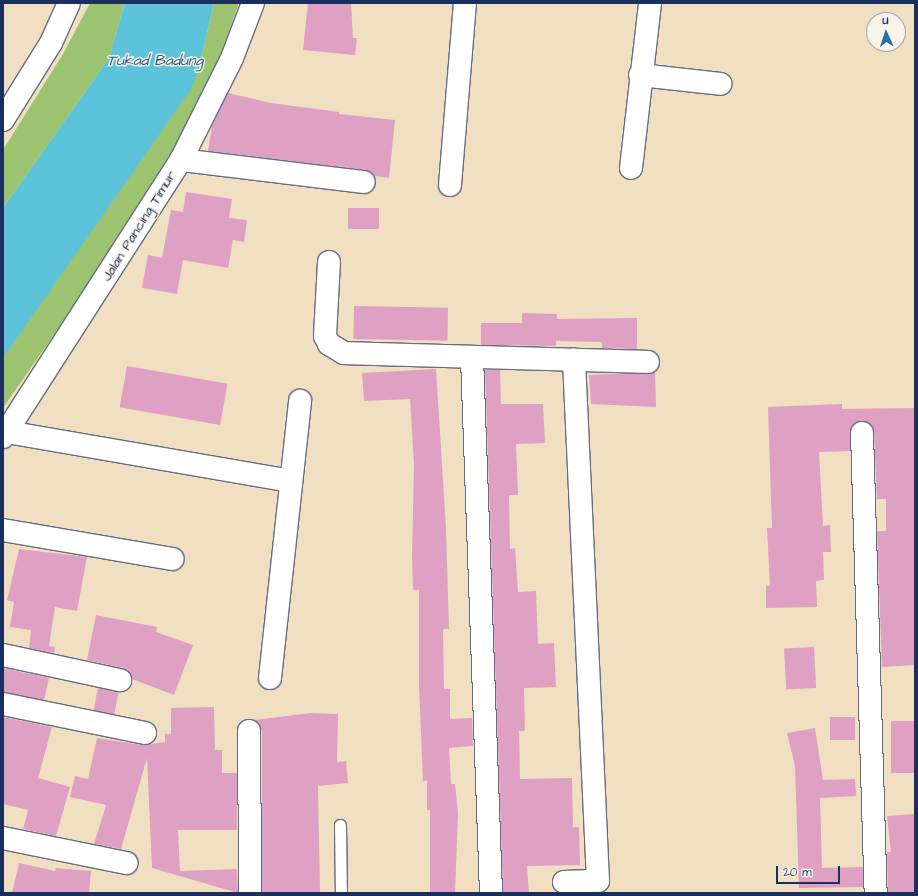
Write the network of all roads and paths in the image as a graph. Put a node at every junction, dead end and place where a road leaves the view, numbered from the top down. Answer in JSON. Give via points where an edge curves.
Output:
{"nodes":[{"id":1,"x":69,"y":3,"type":"edge"},
{"id":2,"x":253,"y":3,"type":"edge"},
{"id":3,"x":465,"y":3,"type":"edge"},
{"id":4,"x":650,"y":3,"type":"edge"},
{"id":5,"x":640,"y":75,"type":"junction"},
{"id":6,"x":721,"y":84,"type":"dead end"},
{"id":7,"x":3,"y":120,"type":"edge"},
{"id":8,"x":181,"y":160,"type":"junction"},
{"id":9,"x":631,"y":168,"type":"dead end"},
{"id":10,"x":364,"y":182,"type":"dead end"},
{"id":11,"x":450,"y":185,"type":"dead end"},
{"id":12,"x":329,"y":262,"type":"dead end"},
{"id":13,"x":472,"y":357,"type":"junction"},
{"id":14,"x":574,"y":360,"type":"junction"},
{"id":15,"x":648,"y":362,"type":"dead end"},
{"id":16,"x":300,"y":401,"type":"dead end"},
{"id":17,"x":862,"y":433,"type":"dead end"},
{"id":18,"x":5,"y":435,"type":"edge"},
{"id":19,"x":291,"y":481,"type":"junction"},
{"id":20,"x":3,"y":530,"type":"edge"},
{"id":21,"x":174,"y":559,"type":"dead end"},
{"id":22,"x":3,"y":655,"type":"edge"},
{"id":23,"x":270,"y":678,"type":"dead end"},
{"id":24,"x":120,"y":680,"type":"dead end"},
{"id":25,"x":3,"y":704,"type":"edge"},
{"id":26,"x":249,"y":731,"type":"dead end"},
{"id":27,"x":145,"y":733,"type":"dead end"},
{"id":28,"x":601,"y":788,"type":"dead end"},
{"id":29,"x":340,"y":826,"type":"dead end"},
{"id":30,"x":3,"y":838,"type":"edge"},
{"id":31,"x":126,"y":863,"type":"dead end"},
{"id":32,"x":564,"y":882,"type":"dead end"},
{"id":33,"x":250,"y":893,"type":"edge"},
{"id":34,"x":341,"y":893,"type":"edge"},
{"id":35,"x":491,"y":893,"type":"edge"},
{"id":36,"x":606,"y":893,"type":"edge"},
{"id":37,"x":876,"y":893,"type":"edge"}],
"edges":[{"from":1,"to":7,"type":"street","via":[[51,43]]},
{"from":2,"to":8,"type":"street","name":"Jalan Pancing Timur","via":[[232,58]]},
{"from":3,"to":11,"type":"street"},
{"from":4,"to":5,"type":"street"},
{"from":5,"to":6,"type":"street"},
{"from":5,"to":9,"type":"street"},
{"from":8,"to":10,"type":"street"},
{"from":8,"to":18,"type":"street","name":"Jalan Pancing Timur"},
{"from":12,"to":13,"type":"street","via":[[325,336],[335,349],[359,355]]},
{"from":13,"to":14,"type":"street"},
{"from":13,"to":35,"type":"street"},
{"from":14,"to":15,"type":"street"},
{"from":14,"to":32,"type":"street","via":[[598,881]]},
{"from":16,"to":19,"type":"street"},
{"from":17,"to":37,"type":"street"},
{"from":18,"to":19,"type":"street"},
{"from":19,"to":23,"type":"street"},
{"from":20,"to":21,"type":"street"},
{"from":22,"to":24,"type":"street"},
{"from":25,"to":27,"type":"street"},
{"from":26,"to":33,"type":"street"},
{"from":28,"to":36,"type":"street"},
{"from":29,"to":34,"type":"lane"},
{"from":30,"to":31,"type":"street"}]}
